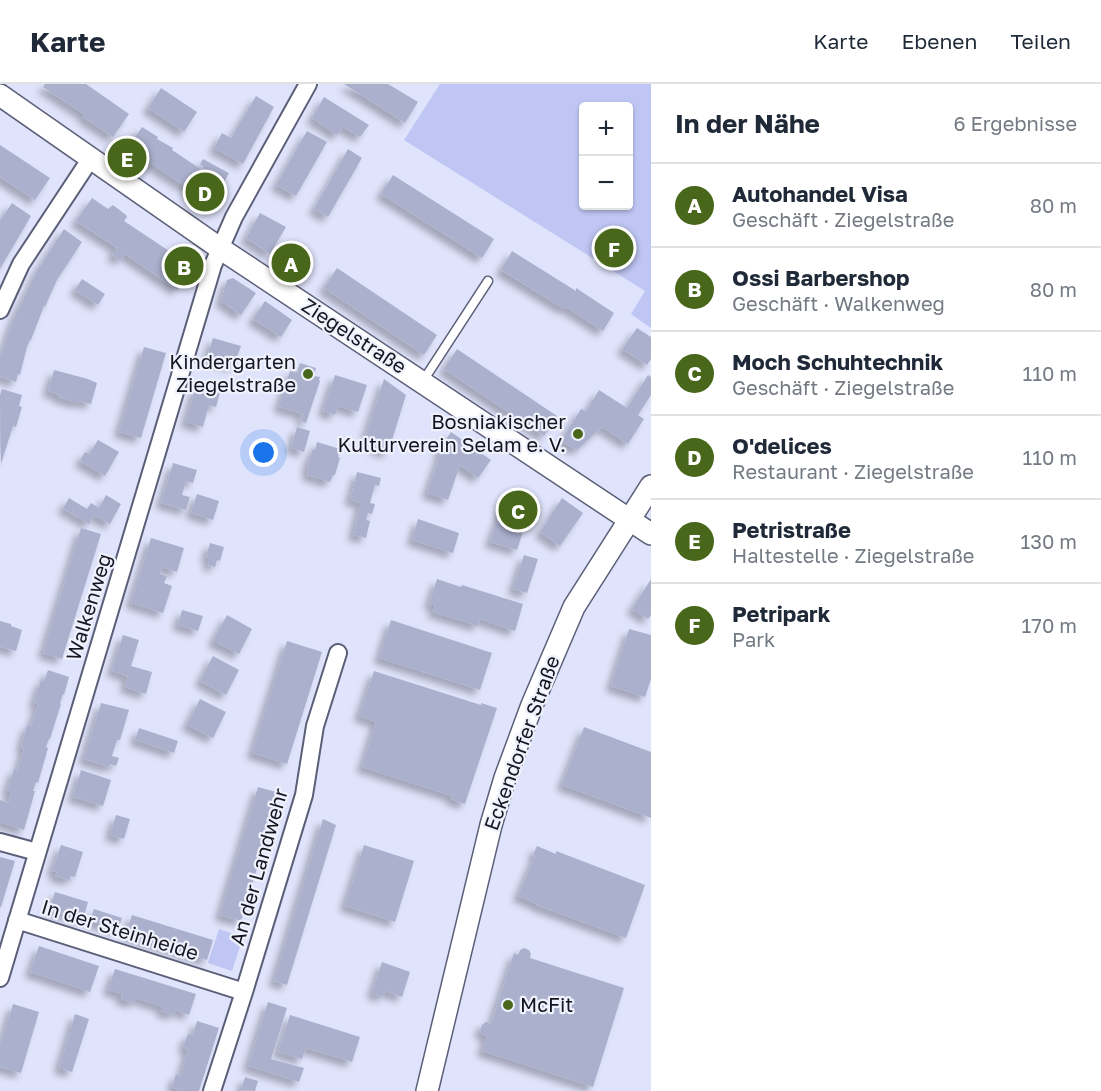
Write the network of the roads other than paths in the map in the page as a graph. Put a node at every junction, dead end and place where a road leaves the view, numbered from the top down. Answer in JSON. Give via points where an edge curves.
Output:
{"nodes":[{"id":1,"x":308,"y":84,"type":"edge"},
{"id":2,"x":0,"y":95,"type":"edge"},
{"id":3,"x":91,"y":158,"type":"junction"},
{"id":4,"x":221,"y":249,"type":"junction"},
{"id":5,"x":488,"y":281,"type":"dead end"},
{"id":6,"x":0,"y":310,"type":"edge"},
{"id":7,"x":422,"y":381,"type":"junction"},
{"id":8,"x":651,"y":486,"type":"edge"},
{"id":9,"x":629,"y":519,"type":"junction"},
{"id":10,"x":651,"y":534,"type":"edge"},
{"id":11,"x":338,"y":654,"type":"dead end"},
{"id":12,"x":0,"y":842,"type":"edge"},
{"id":13,"x":37,"y":852,"type":"junction"},
{"id":14,"x":17,"y":920,"type":"junction"},
{"id":15,"x":0,"y":978,"type":"edge"},
{"id":16,"x":244,"y":992,"type":"junction"},
{"id":17,"x":212,"y":1091,"type":"edge"},
{"id":18,"x":427,"y":1091,"type":"edge"}],
"edges":[{"from":1,"to":4,"type":"street","name":"Walkenweg"},
{"from":2,"to":3,"type":"street","name":"Ziegelstraße"},
{"from":3,"to":4,"type":"street","name":"Ziegelstraße"},
{"from":3,"to":6,"type":"street","via":[[21,264]]},
{"from":4,"to":7,"type":"street","name":"Ziegelstraße"},
{"from":4,"to":13,"type":"street","name":"Walkenweg","via":[[213,264]]},
{"from":5,"to":7,"type":"lane"},
{"from":7,"to":9,"type":"street","name":"Ziegelstraße"},
{"from":8,"to":9,"type":"street","name":"Eckendorfer Straße"},
{"from":9,"to":10,"type":"street","name":"Ziegelstraße"},
{"from":9,"to":18,"type":"street","name":"Eckendorfer Straße","via":[[574,607],[505,778],[490,825]]},
{"from":11,"to":16,"type":"street","name":"An der Landwehr","via":[[315,726],[304,795]]},
{"from":12,"to":13,"type":"street"},
{"from":13,"to":14,"type":"street","name":"Walkenweg"},
{"from":14,"to":15,"type":"street","name":"Walkenweg"},
{"from":14,"to":16,"type":"street","name":"In der Steinheide"},
{"from":16,"to":17,"type":"street","name":"An der Landwehr"}]}
